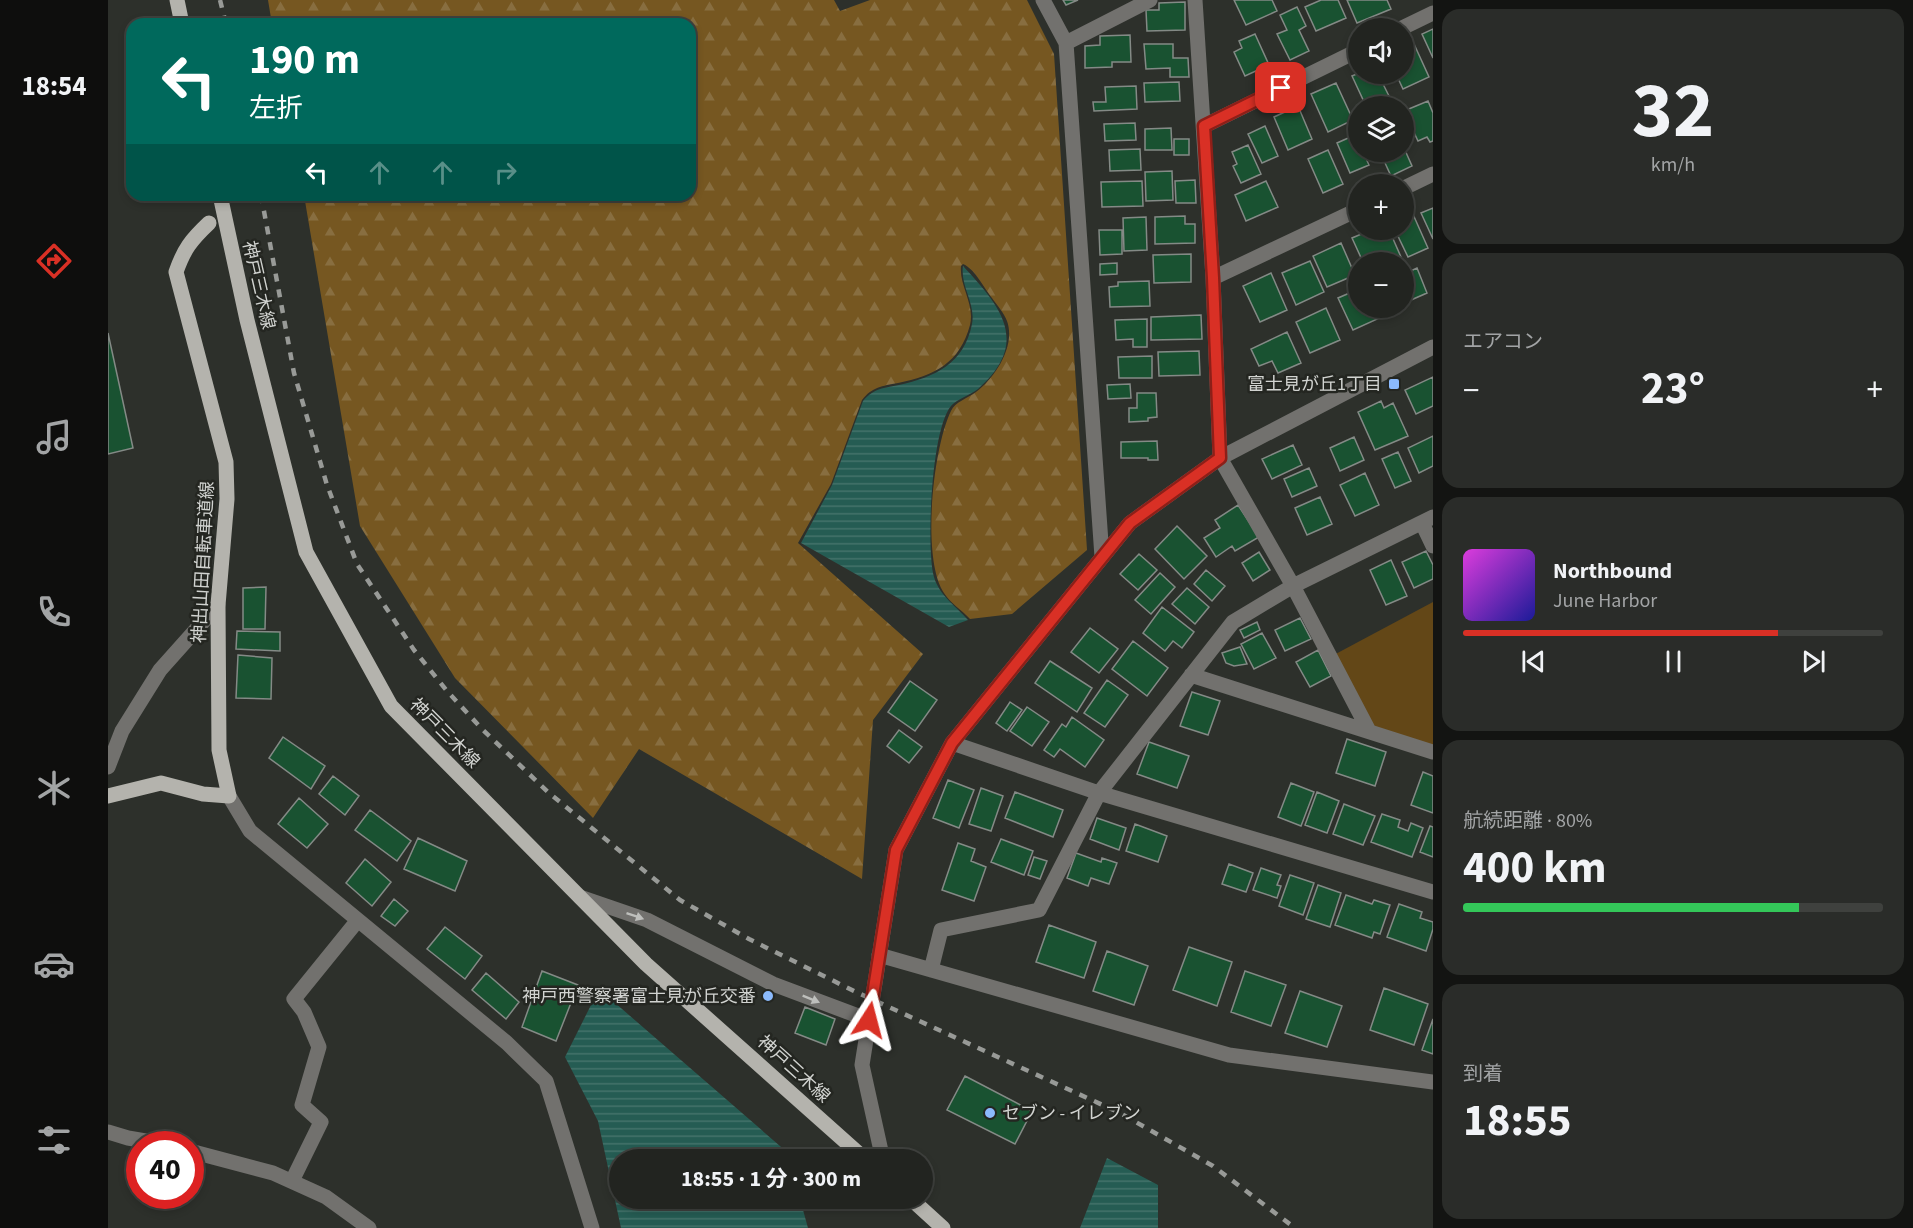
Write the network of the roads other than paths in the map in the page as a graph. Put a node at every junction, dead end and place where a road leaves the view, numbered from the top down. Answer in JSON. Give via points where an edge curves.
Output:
{"nodes":[{"id":1,"x":177,"y":0,"type":"edge"},
{"id":2,"x":1043,"y":0,"type":"edge"},
{"id":3,"x":1150,"y":0,"type":"edge"},
{"id":4,"x":1195,"y":0,"type":"edge"},
{"id":5,"x":1433,"y":13,"type":"edge"},
{"id":6,"x":181,"y":18,"type":"edge"},
{"id":7,"x":1414,"y":22,"type":"edge"},
{"id":8,"x":1066,"y":43,"type":"junction"},
{"id":9,"x":1348,"y":55,"type":"edge"},
{"id":10,"x":1204,"y":126,"type":"junction"},
{"id":11,"x":1433,"y":174,"type":"edge"},
{"id":12,"x":1414,"y":183,"type":"edge"},
{"id":13,"x":221,"y":201,"type":"edge"},
{"id":14,"x":223,"y":212,"type":"junction"},
{"id":15,"x":1348,"y":214,"type":"edge"},
{"id":16,"x":209,"y":223,"type":"joint"},
{"id":17,"x":1213,"y":278,"type":"junction"},
{"id":18,"x":1433,"y":347,"type":"edge"},
{"id":19,"x":1220,"y":458,"type":"junction"},
{"id":20,"x":1427,"y":520,"type":"edge"},
{"id":21,"x":1433,"y":546,"type":"edge"},
{"id":22,"x":1102,"y":557,"type":"junction"},
{"id":23,"x":1293,"y":586,"type":"junction"},
{"id":24,"x":218,"y":605,"type":"junction"},
{"id":25,"x":1191,"y":675,"type":"junction"},
{"id":26,"x":1369,"y":731,"type":"junction"},
{"id":27,"x":952,"y":743,"type":"junction"},
{"id":28,"x":1433,"y":752,"type":"edge"},
{"id":29,"x":108,"y":767,"type":"edge"},
{"id":30,"x":1099,"y":793,"type":"junction"},
{"id":31,"x":108,"y":796,"type":"edge"},
{"id":32,"x":229,"y":796,"type":"junction"},
{"id":33,"x":1433,"y":892,"type":"edge"},
{"id":34,"x":580,"y":897,"type":"junction"},
{"id":35,"x":358,"y":920,"type":"junction"},
{"id":36,"x":879,"y":955,"type":"junction"},
{"id":37,"x":931,"y":970,"type":"junction"},
{"id":38,"x":869,"y":1020,"type":"junction"},
{"id":39,"x":1433,"y":1082,"type":"edge"},
{"id":40,"x":108,"y":1132,"type":"edge"},
{"id":41,"x":126,"y":1137,"type":"edge"},
{"id":42,"x":854,"y":1149,"type":"edge"},
{"id":43,"x":881,"y":1149,"type":"edge"},
{"id":44,"x":204,"y":1155,"type":"edge"},
{"id":45,"x":292,"y":1182,"type":"junction"},
{"id":46,"x":922,"y":1209,"type":"edge"},
{"id":47,"x":364,"y":1227,"type":"edge"},
{"id":48,"x":592,"y":1228,"type":"edge"},
{"id":49,"x":943,"y":1228,"type":"edge"}],
"edges":[{"from":1,"to":6,"type":"main road"},
{"from":2,"to":8,"type":"street"},
{"from":3,"to":8,"type":"street"},
{"from":4,"to":10,"type":"street"},
{"from":5,"to":7,"type":"street"},
{"from":8,"to":22,"type":"street"},
{"from":9,"to":10,"type":"street"},
{"from":10,"to":17,"type":"street"},
{"from":11,"to":12,"type":"street"},
{"from":13,"to":14,"type":"main road","name":"神戸三木線"},
{"from":14,"to":16,"type":"street"},
{"from":14,"to":34,"type":"main road","name":"神戸三木線","via":[[306,552],[391,706]]},
{"from":15,"to":17,"type":"street"},
{"from":16,"to":24,"type":"main road","name":"神出山田自転車道線","via":[[182,253],[176,272],[226,462]]},
{"from":17,"to":19,"type":"street"},
{"from":18,"to":19,"type":"street"},
{"from":19,"to":22,"type":"street","via":[[1130,523]]},
{"from":19,"to":23,"type":"street"},
{"from":20,"to":21,"type":"street"},
{"from":20,"to":23,"type":"street"},
{"from":22,"to":27,"type":"street"},
{"from":23,"to":25,"type":"street","via":[[1233,622]]},
{"from":23,"to":26,"type":"street"},
{"from":24,"to":29,"type":"street","via":[[160,670],[122,731]]},
{"from":24,"to":32,"type":"main road","name":"神出山田自転車道線","via":[[219,750]]},
{"from":25,"to":26,"type":"street"},
{"from":25,"to":30,"type":"street"},
{"from":26,"to":28,"type":"street"},
{"from":27,"to":30,"type":"street"},
{"from":27,"to":36,"type":"street","via":[[896,850]]},
{"from":30,"to":33,"type":"street"},
{"from":30,"to":37,"type":"street","via":[[1039,910],[941,930]]},
{"from":31,"to":32,"type":"main road","via":[[160,783]]},
{"from":32,"to":35,"type":"street","via":[[250,831]]},
{"from":34,"to":38,"type":"street","one_way":true,"via":[[647,920],[773,984]]},
{"from":34,"to":42,"type":"main road","name":"神戸三木線","via":[[646,964]]},
{"from":35,"to":45,"type":"street","via":[[294,999],[319,1047],[302,1105],[321,1122]]},
{"from":35,"to":48,"type":"street","via":[[507,1042],[546,1081]]},
{"from":36,"to":37,"type":"street"},
{"from":36,"to":38,"type":"street"},
{"from":37,"to":39,"type":"street","via":[[1229,1055]]},
{"from":38,"to":43,"type":"street","via":[[862,1065]]},
{"from":40,"to":41,"type":"street"},
{"from":44,"to":45,"type":"street"},
{"from":45,"to":47,"type":"street","via":[[326,1197]]},
{"from":46,"to":49,"type":"main road"}]}
